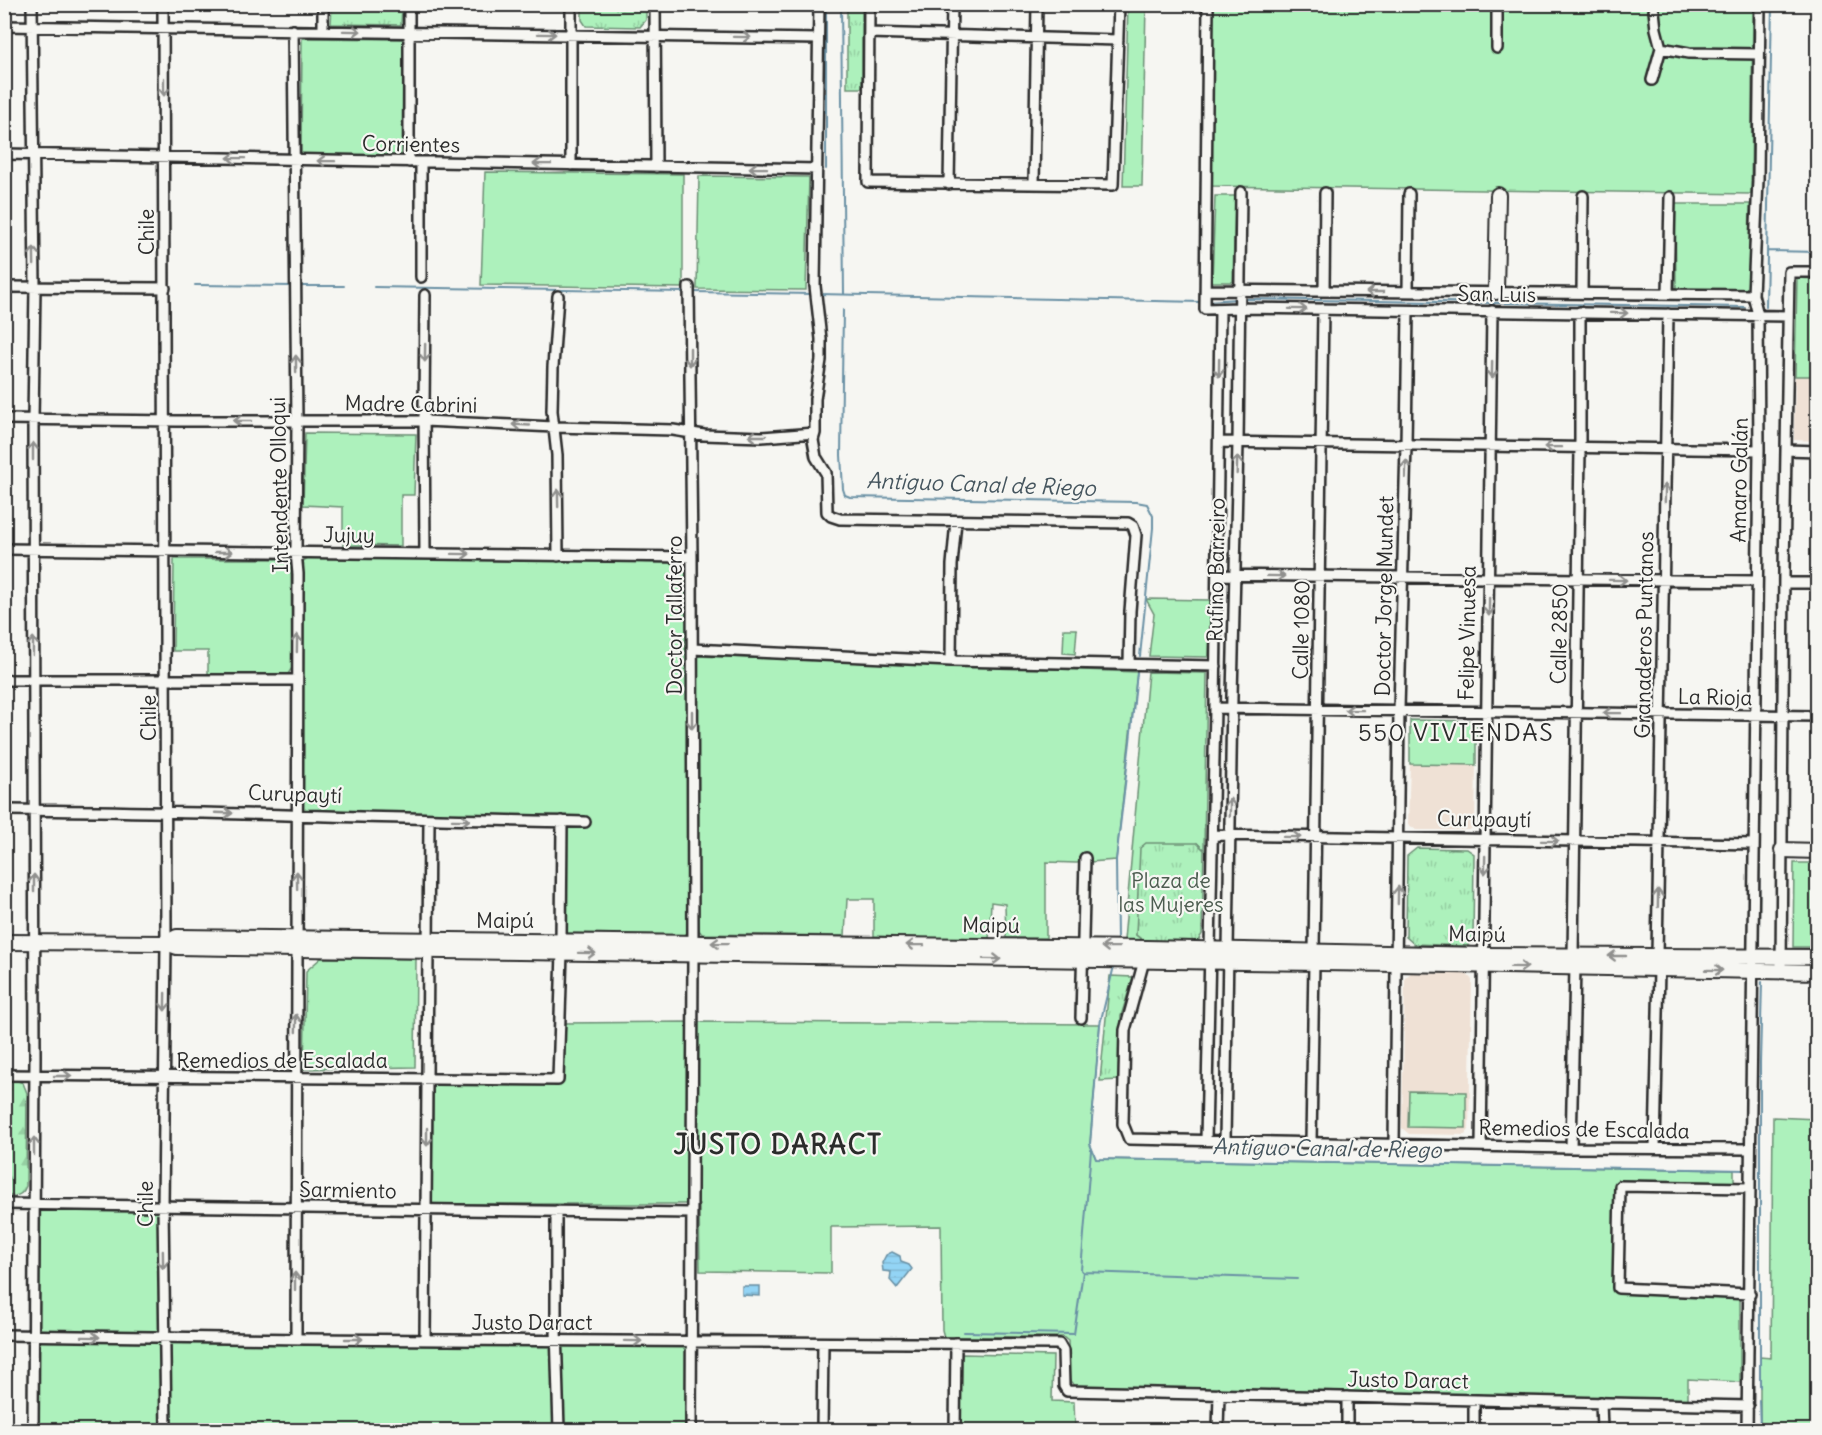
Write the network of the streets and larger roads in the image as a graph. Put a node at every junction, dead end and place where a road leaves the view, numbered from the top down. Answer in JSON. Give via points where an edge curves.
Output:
{"nodes":[{"id":1,"x":32,"y":4,"type":"edge"},
{"id":2,"x":163,"y":4,"type":"edge"},
{"id":3,"x":323,"y":4,"type":"edge"},
{"id":4,"x":409,"y":4,"type":"edge"},
{"id":5,"x":571,"y":4,"type":"edge"},
{"id":6,"x":655,"y":4,"type":"edge"},
{"id":7,"x":819,"y":4,"type":"edge"},
{"id":8,"x":869,"y":4,"type":"edge"},
{"id":9,"x":952,"y":4,"type":"edge"},
{"id":10,"x":1037,"y":4,"type":"edge"},
{"id":11,"x":1119,"y":4,"type":"edge"},
{"id":12,"x":1208,"y":4,"type":"edge"},
{"id":13,"x":1497,"y":4,"type":"edge"},
{"id":14,"x":1760,"y":4,"type":"edge"},
{"id":15,"x":1654,"y":11,"type":"dead end"},
{"id":16,"x":4,"y":26,"type":"edge"},
{"id":17,"x":32,"y":27,"type":"junction"},
{"id":18,"x":163,"y":29,"type":"junction"},
{"id":19,"x":293,"y":30,"type":"junction"},
{"id":20,"x":323,"y":31,"type":"junction"},
{"id":21,"x":409,"y":32,"type":"junction"},
{"id":22,"x":869,"y":33,"type":"junction"},
{"id":23,"x":571,"y":34,"type":"junction"},
{"id":24,"x":655,"y":36,"type":"junction"},
{"id":25,"x":952,"y":36,"type":"junction"},
{"id":26,"x":1036,"y":38,"type":"junction"},
{"id":27,"x":818,"y":39,"type":"junction"},
{"id":28,"x":1118,"y":40,"type":"junction"},
{"id":29,"x":1497,"y":48,"type":"dead end"},
{"id":30,"x":1661,"y":48,"type":"junction"},
{"id":31,"x":1759,"y":54,"type":"junction"},
{"id":32,"x":1652,"y":80,"type":"dead end"},
{"id":33,"x":4,"y":154,"type":"edge"},
{"id":34,"x":33,"y":155,"type":"junction"},
{"id":35,"x":164,"y":157,"type":"junction"},
{"id":36,"x":295,"y":159,"type":"junction"},
{"id":37,"x":410,"y":162,"type":"junction"},
{"id":38,"x":421,"y":162,"type":"junction"},
{"id":39,"x":571,"y":165,"type":"junction"},
{"id":40,"x":656,"y":167,"type":"junction"},
{"id":41,"x":817,"y":169,"type":"junction"},
{"id":42,"x":949,"y":184,"type":"junction"},
{"id":43,"x":1034,"y":184,"type":"junction"},
{"id":44,"x":1240,"y":192,"type":"dead end"},
{"id":45,"x":1325,"y":193,"type":"dead end"},
{"id":46,"x":1409,"y":194,"type":"dead end"},
{"id":47,"x":1498,"y":195,"type":"dead end"},
{"id":48,"x":1583,"y":196,"type":"dead end"},
{"id":49,"x":1670,"y":197,"type":"dead end"},
{"id":50,"x":1818,"y":272,"type":"edge"},
{"id":51,"x":421,"y":277,"type":"dead end"},
{"id":52,"x":4,"y":287,"type":"edge"},
{"id":53,"x":35,"y":287,"type":"junction"},
{"id":54,"x":689,"y":287,"type":"dead end"},
{"id":55,"x":165,"y":288,"type":"junction"},
{"id":56,"x":1206,"y":290,"type":"junction"},
{"id":57,"x":1240,"y":291,"type":"junction"},
{"id":58,"x":1324,"y":291,"type":"junction"},
{"id":59,"x":1408,"y":292,"type":"junction"},
{"id":60,"x":1496,"y":292,"type":"junction"},
{"id":61,"x":1582,"y":293,"type":"junction"},
{"id":62,"x":1668,"y":294,"type":"junction"},
{"id":63,"x":426,"y":295,"type":"dead end"},
{"id":64,"x":558,"y":296,"type":"dead end"},
{"id":65,"x":1754,"y":296,"type":"junction"},
{"id":66,"x":1239,"y":308,"type":"junction"},
{"id":67,"x":1323,"y":309,"type":"junction"},
{"id":68,"x":1220,"y":310,"type":"junction"},
{"id":69,"x":1408,"y":311,"type":"junction"},
{"id":70,"x":1492,"y":311,"type":"junction"},
{"id":71,"x":1580,"y":312,"type":"junction"},
{"id":72,"x":1668,"y":314,"type":"junction"},
{"id":73,"x":1758,"y":315,"type":"junction"},
{"id":74,"x":1788,"y":316,"type":"junction"},
{"id":75,"x":4,"y":419,"type":"edge"},
{"id":76,"x":33,"y":420,"type":"junction"},
{"id":77,"x":165,"y":421,"type":"junction"},
{"id":78,"x":297,"y":421,"type":"junction"},
{"id":79,"x":424,"y":421,"type":"junction"},
{"id":80,"x":554,"y":427,"type":"junction"},
{"id":81,"x":815,"y":433,"type":"junction"},
{"id":82,"x":690,"y":434,"type":"junction"},
{"id":83,"x":1219,"y":442,"type":"junction"},
{"id":84,"x":1238,"y":443,"type":"junction"},
{"id":85,"x":1321,"y":444,"type":"junction"},
{"id":86,"x":1406,"y":445,"type":"junction"},
{"id":87,"x":1491,"y":446,"type":"junction"},
{"id":88,"x":1580,"y":448,"type":"junction"},
{"id":89,"x":1665,"y":449,"type":"junction"},
{"id":90,"x":1759,"y":450,"type":"junction"},
{"id":91,"x":1786,"y":450,"type":"junction"},
{"id":92,"x":1818,"y":451,"type":"edge"},
{"id":93,"x":956,"y":520,"type":"junction"},
{"id":94,"x":4,"y":549,"type":"edge"},
{"id":95,"x":34,"y":550,"type":"junction"},
{"id":96,"x":166,"y":552,"type":"junction"},
{"id":97,"x":296,"y":552,"type":"junction"},
{"id":98,"x":425,"y":554,"type":"junction"},
{"id":99,"x":558,"y":556,"type":"junction"},
{"id":100,"x":692,"y":557,"type":"junction"},
{"id":101,"x":1217,"y":575,"type":"junction"},
{"id":102,"x":1234,"y":575,"type":"junction"},
{"id":103,"x":1319,"y":576,"type":"junction"},
{"id":104,"x":1402,"y":577,"type":"junction"},
{"id":105,"x":1489,"y":578,"type":"junction"},
{"id":106,"x":1578,"y":579,"type":"junction"},
{"id":107,"x":1664,"y":580,"type":"junction"},
{"id":108,"x":1756,"y":581,"type":"junction"},
{"id":109,"x":1784,"y":583,"type":"junction"},
{"id":110,"x":1818,"y":583,"type":"edge"},
{"id":111,"x":692,"y":649,"type":"junction"},
{"id":112,"x":951,"y":661,"type":"junction"},
{"id":113,"x":1129,"y":664,"type":"junction"},
{"id":114,"x":1216,"y":666,"type":"junction"},
{"id":115,"x":4,"y":680,"type":"edge"},
{"id":116,"x":32,"y":680,"type":"junction"},
{"id":117,"x":166,"y":680,"type":"junction"},
{"id":118,"x":297,"y":680,"type":"junction"},
{"id":119,"x":1215,"y":708,"type":"junction"},
{"id":120,"x":1232,"y":708,"type":"junction"},
{"id":121,"x":1317,"y":709,"type":"junction"},
{"id":122,"x":1399,"y":710,"type":"junction"},
{"id":123,"x":1487,"y":711,"type":"junction"},
{"id":124,"x":1576,"y":713,"type":"junction"},
{"id":125,"x":1661,"y":714,"type":"junction"},
{"id":126,"x":1755,"y":715,"type":"junction"},
{"id":127,"x":1784,"y":716,"type":"junction"},
{"id":128,"x":1818,"y":716,"type":"edge"},
{"id":129,"x":4,"y":810,"type":"edge"},
{"id":130,"x":33,"y":810,"type":"junction"},
{"id":131,"x":166,"y":811,"type":"junction"},
{"id":132,"x":297,"y":815,"type":"junction"},
{"id":133,"x":429,"y":820,"type":"junction"},
{"id":134,"x":562,"y":821,"type":"junction"},
{"id":135,"x":585,"y":822,"type":"dead end"},
{"id":136,"x":1213,"y":835,"type":"junction"},
{"id":137,"x":1230,"y":836,"type":"junction"},
{"id":138,"x":1315,"y":837,"type":"junction"},
{"id":139,"x":1399,"y":838,"type":"junction"},
{"id":140,"x":1486,"y":840,"type":"junction"},
{"id":141,"x":1574,"y":841,"type":"junction"},
{"id":142,"x":1659,"y":842,"type":"junction"},
{"id":143,"x":1754,"y":844,"type":"junction"},
{"id":144,"x":1782,"y":850,"type":"junction"},
{"id":145,"x":1818,"y":851,"type":"edge"},
{"id":146,"x":1085,"y":858,"type":"dead end"},
{"id":147,"x":4,"y":942,"type":"edge"},
{"id":148,"x":34,"y":942,"type":"junction"},
{"id":149,"x":166,"y":943,"type":"junction"},
{"id":150,"x":298,"y":944,"type":"junction"},
{"id":151,"x":428,"y":945,"type":"junction"},
{"id":152,"x":562,"y":947,"type":"junction"},
{"id":153,"x":693,"y":948,"type":"junction"},
{"id":154,"x":1083,"y":954,"type":"junction"},
{"id":155,"x":1146,"y":955,"type":"junction"},
{"id":156,"x":1211,"y":955,"type":"junction"},
{"id":157,"x":1228,"y":956,"type":"junction"},
{"id":158,"x":1753,"y":956,"type":"junction"},
{"id":159,"x":1314,"y":957,"type":"junction"},
{"id":160,"x":1780,"y":957,"type":"junction"},
{"id":161,"x":1818,"y":957,"type":"edge"},
{"id":162,"x":1397,"y":959,"type":"junction"},
{"id":163,"x":1484,"y":960,"type":"junction"},
{"id":164,"x":1574,"y":962,"type":"junction"},
{"id":165,"x":1658,"y":963,"type":"junction"},
{"id":166,"x":1752,"y":971,"type":"junction"},
{"id":167,"x":1781,"y":971,"type":"junction"},
{"id":168,"x":1818,"y":972,"type":"edge"},
{"id":169,"x":1081,"y":1018,"type":"dead end"},
{"id":170,"x":4,"y":1075,"type":"edge"},
{"id":171,"x":34,"y":1076,"type":"junction"},
{"id":172,"x":163,"y":1077,"type":"junction"},
{"id":173,"x":295,"y":1077,"type":"junction"},
{"id":174,"x":427,"y":1079,"type":"junction"},
{"id":175,"x":1206,"y":1140,"type":"junction"},
{"id":176,"x":1225,"y":1141,"type":"junction"},
{"id":177,"x":1311,"y":1142,"type":"junction"},
{"id":178,"x":1394,"y":1144,"type":"junction"},
{"id":179,"x":1481,"y":1146,"type":"junction"},
{"id":180,"x":1571,"y":1148,"type":"junction"},
{"id":181,"x":1655,"y":1148,"type":"junction"},
{"id":182,"x":1750,"y":1149,"type":"junction"},
{"id":183,"x":1750,"y":1188,"type":"junction"},
{"id":184,"x":4,"y":1204,"type":"edge"},
{"id":185,"x":33,"y":1204,"type":"junction"},
{"id":186,"x":163,"y":1206,"type":"junction"},
{"id":187,"x":295,"y":1208,"type":"junction"},
{"id":188,"x":426,"y":1209,"type":"junction"},
{"id":189,"x":556,"y":1211,"type":"junction"},
{"id":190,"x":691,"y":1213,"type":"junction"},
{"id":191,"x":1750,"y":1294,"type":"junction"},
{"id":192,"x":4,"y":1335,"type":"edge"},
{"id":193,"x":33,"y":1336,"type":"junction"},
{"id":194,"x":165,"y":1338,"type":"junction"},
{"id":195,"x":296,"y":1339,"type":"junction"},
{"id":196,"x":425,"y":1340,"type":"junction"},
{"id":197,"x":557,"y":1340,"type":"junction"},
{"id":198,"x":691,"y":1342,"type":"junction"},
{"id":199,"x":823,"y":1343,"type":"junction"},
{"id":200,"x":956,"y":1343,"type":"junction"},
{"id":201,"x":1219,"y":1394,"type":"junction"},
{"id":202,"x":1347,"y":1397,"type":"junction"},
{"id":203,"x":1474,"y":1400,"type":"junction"},
{"id":204,"x":1601,"y":1402,"type":"junction"},
{"id":205,"x":1748,"y":1406,"type":"junction"},
{"id":206,"x":33,"y":1431,"type":"edge"},
{"id":207,"x":166,"y":1431,"type":"edge"},
{"id":208,"x":559,"y":1431,"type":"edge"},
{"id":209,"x":691,"y":1431,"type":"edge"},
{"id":210,"x":822,"y":1431,"type":"edge"},
{"id":211,"x":956,"y":1431,"type":"edge"},
{"id":212,"x":1218,"y":1431,"type":"edge"},
{"id":213,"x":1347,"y":1431,"type":"edge"},
{"id":214,"x":1474,"y":1431,"type":"edge"},
{"id":215,"x":1602,"y":1431,"type":"edge"},
{"id":216,"x":1747,"y":1431,"type":"edge"}],
"edges":[{"from":1,"to":17,"type":"street"},
{"from":2,"to":18,"type":"street","name":"Chile"},
{"from":3,"to":20,"type":"street"},
{"from":4,"to":21,"type":"street"},
{"from":5,"to":23,"type":"street"},
{"from":6,"to":24,"type":"street"},
{"from":7,"to":27,"type":"street"},
{"from":8,"to":22,"type":"street"},
{"from":9,"to":25,"type":"street"},
{"from":10,"to":26,"type":"street"},
{"from":11,"to":28,"type":"street"},
{"from":12,"to":56,"type":"street"},
{"from":13,"to":29,"type":"street"},
{"from":14,"to":31,"type":"street","name":"Amaro Galán"},
{"from":15,"to":30,"type":"street"},
{"from":16,"to":17,"type":"street"},
{"from":17,"to":18,"type":"street"},
{"from":17,"to":34,"type":"street"},
{"from":18,"to":19,"type":"street"},
{"from":18,"to":35,"type":"street","name":"Chile","one_way":true},
{"from":19,"to":20,"type":"street"},
{"from":19,"to":36,"type":"street","name":"Intendente Olloqui"},
{"from":20,"to":21,"type":"street","one_way":true},
{"from":21,"to":23,"type":"street","one_way":true},
{"from":21,"to":37,"type":"street"},
{"from":22,"to":25,"type":"street"},
{"from":22,"to":42,"type":"street","via":[[868,182]]},
{"from":23,"to":24,"type":"street"},
{"from":23,"to":39,"type":"street"},
{"from":24,"to":27,"type":"street","one_way":true},
{"from":24,"to":40,"type":"street"},
{"from":25,"to":26,"type":"street"},
{"from":25,"to":42,"type":"street"},
{"from":26,"to":28,"type":"street"},
{"from":26,"to":43,"type":"street"},
{"from":27,"to":41,"type":"street"},
{"from":28,"to":43,"type":"street","via":[[1113,185]]},
{"from":30,"to":31,"type":"street","via":[[1689,53]]},
{"from":30,"to":32,"type":"street"},
{"from":31,"to":65,"type":"street","name":"Amaro Galán"},
{"from":33,"to":34,"type":"street","name":"Corrientes"},
{"from":34,"to":35,"type":"street","name":"Corrientes"},
{"from":53,"to":34,"type":"street","one_way":true},
{"from":36,"to":35,"type":"street","name":"Corrientes","one_way":true},
{"from":35,"to":55,"type":"street","name":"Chile"},
{"from":37,"to":36,"type":"street","name":"Corrientes","one_way":true},
{"from":78,"to":36,"type":"street","name":"Intendente Olloqui","one_way":true},
{"from":37,"to":38,"type":"street","name":"Corrientes"},
{"from":39,"to":38,"type":"street","name":"Corrientes","one_way":true},
{"from":38,"to":51,"type":"street"},
{"from":39,"to":40,"type":"street","name":"Corrientes"},
{"from":41,"to":40,"type":"street","name":"Corrientes","one_way":true},
{"from":41,"to":81,"type":"street","via":[[815,289],[821,360]]},
{"from":42,"to":43,"type":"street"},
{"from":44,"to":57,"type":"street","name":"Rufino Barreiro"},
{"from":45,"to":58,"type":"street"},
{"from":46,"to":59,"type":"street"},
{"from":47,"to":60,"type":"street"},
{"from":48,"to":61,"type":"street"},
{"from":49,"to":62,"type":"street"},
{"from":50,"to":74,"type":"street","via":[[1789,272]]},
{"from":52,"to":53,"type":"street"},
{"from":53,"to":55,"type":"street"},
{"from":53,"to":76,"type":"street"},
{"from":54,"to":82,"type":"street","name":"Doctor Tallaferro","one_way":true},
{"from":55,"to":77,"type":"street","name":"Chile"},
{"from":56,"to":57,"type":"street","name":"San Luis"},
{"from":56,"to":68,"type":"street","name":"San Luis","via":[[1205,309]]},
{"from":57,"to":58,"type":"street","name":"San Luis"},
{"from":57,"to":66,"type":"street","name":"Rufino Barreiro"},
{"from":59,"to":58,"type":"street","name":"San Luis","one_way":true},
{"from":59,"to":60,"type":"street","name":"San Luis"},
{"from":60,"to":61,"type":"street","name":"San Luis"},
{"from":61,"to":62,"type":"street","name":"San Luis"},
{"from":62,"to":65,"type":"street","name":"San Luis"},
{"from":63,"to":79,"type":"street","one_way":true},
{"from":64,"to":80,"type":"street"},
{"from":65,"to":73,"type":"street","name":"Amaro Galán"},
{"from":66,"to":67,"type":"street","name":"San Luis","one_way":true},
{"from":66,"to":68,"type":"street","name":"San Luis"},
{"from":66,"to":84,"type":"street","name":"Rufino Barreiro"},
{"from":67,"to":69,"type":"street","name":"San Luis"},
{"from":67,"to":85,"type":"street","name":"Calle 1080"},
{"from":68,"to":83,"type":"street","name":"Rufino Barreiro","one_way":true},
{"from":69,"to":70,"type":"street","name":"San Luis"},
{"from":69,"to":86,"type":"street","name":"Doctor Jorge Mundet"},
{"from":70,"to":71,"type":"street","name":"San Luis"},
{"from":70,"to":87,"type":"street","name":"Felipe Vinuesa","one_way":true},
{"from":71,"to":72,"type":"street","name":"San Luis","one_way":true},
{"from":71,"to":88,"type":"street","name":"Calle 2850"},
{"from":72,"to":73,"type":"street","name":"San Luis"},
{"from":72,"to":89,"type":"street","name":"Granaderos Puntanos"},
{"from":73,"to":74,"type":"street","name":"San Luis"},
{"from":73,"to":90,"type":"street","name":"Amaro Galán"},
{"from":74,"to":91,"type":"street"},
{"from":75,"to":76,"type":"street","name":"Madre Cabrini"},
{"from":76,"to":77,"type":"street","name":"Madre Cabrini"},
{"from":95,"to":76,"type":"street","one_way":true},
{"from":78,"to":77,"type":"street","name":"Madre Cabrini","one_way":true},
{"from":77,"to":96,"type":"street","name":"Chile"},
{"from":78,"to":79,"type":"street","name":"Madre Cabrini"},
{"from":78,"to":97,"type":"street","name":"Intendente Olloqui"},
{"from":80,"to":79,"type":"street","name":"Madre Cabrini","one_way":true},
{"from":79,"to":98,"type":"street"},
{"from":80,"to":82,"type":"street","name":"Madre Cabrini","via":[[673,430]]},
{"from":99,"to":80,"type":"street","one_way":true},
{"from":81,"to":82,"type":"street","name":"Madre Cabrini","one_way":true,"via":[[762,437]]},
{"from":81,"to":93,"type":"street","via":[[813,449],[826,473],[827,512],[831,516]]},
{"from":82,"to":100,"type":"street","name":"Doctor Tallaferro"},
{"from":83,"to":84,"type":"street"},
{"from":83,"to":101,"type":"street","name":"Rufino Barreiro"},
{"from":84,"to":85,"type":"street"},
{"from":102,"to":84,"type":"street","name":"Rufino Barreiro","one_way":true},
{"from":85,"to":86,"type":"street"},
{"from":85,"to":103,"type":"street","name":"Calle 1080"},
{"from":86,"to":87,"type":"street"},
{"from":104,"to":86,"type":"street","name":"Doctor Jorge Mundet","one_way":true},
{"from":88,"to":87,"type":"street","one_way":true},
{"from":87,"to":105,"type":"street","name":"Felipe Vinuesa"},
{"from":88,"to":89,"type":"street"},
{"from":88,"to":106,"type":"street","name":"Calle 2850"},
{"from":89,"to":90,"type":"street"},
{"from":107,"to":89,"type":"street","name":"Granaderos Puntanos","one_way":true},
{"from":90,"to":108,"type":"street","name":"Amaro Galán"},
{"from":91,"to":92,"type":"street"},
{"from":91,"to":109,"type":"street"},
{"from":93,"to":112,"type":"street"},
{"from":93,"to":113,"type":"street","via":[[1133,526],[1136,535]]},
{"from":94,"to":95,"type":"street","name":"Jujuy"},
{"from":95,"to":96,"type":"street","name":"Jujuy"},
{"from":116,"to":95,"type":"street","one_way":true},
{"from":96,"to":97,"type":"street","name":"Jujuy","one_way":true},
{"from":96,"to":117,"type":"street","name":"Chile"},
{"from":97,"to":98,"type":"street","name":"Jujuy"},
{"from":118,"to":97,"type":"street","name":"Intendente Olloqui","one_way":true},
{"from":98,"to":99,"type":"street","name":"Jujuy","one_way":true},
{"from":99,"to":100,"type":"street","name":"Jujuy"},
{"from":100,"to":111,"type":"street","name":"Doctor Tallaferro"},
{"from":101,"to":102,"type":"street"},
{"from":101,"to":114,"type":"street","name":"Rufino Barreiro"},
{"from":102,"to":103,"type":"street","one_way":true},
{"from":102,"to":120,"type":"street","name":"Rufino Barreiro"},
{"from":103,"to":104,"type":"street"},
{"from":103,"to":121,"type":"street","name":"Calle 1080"},
{"from":104,"to":105,"type":"street"},
{"from":104,"to":122,"type":"street","name":"Doctor Jorge Mundet"},
{"from":105,"to":106,"type":"street"},
{"from":105,"to":123,"type":"street","name":"Felipe Vinuesa","one_way":true},
{"from":106,"to":107,"type":"street","one_way":true},
{"from":106,"to":124,"type":"street","name":"Calle 2850"},
{"from":107,"to":108,"type":"street"},
{"from":107,"to":125,"type":"street","name":"Granaderos Puntanos"},
{"from":108,"to":126,"type":"street","name":"Amaro Galán"},
{"from":109,"to":110,"type":"street"},
{"from":109,"to":127,"type":"street"},
{"from":111,"to":112,"type":"street"},
{"from":111,"to":153,"type":"street","name":"Doctor Tallaferro","one_way":true},
{"from":112,"to":113,"type":"street"},
{"from":113,"to":114,"type":"street"},
{"from":114,"to":119,"type":"street","name":"Rufino Barreiro"},
{"from":115,"to":116,"type":"street"},
{"from":116,"to":117,"type":"street"},
{"from":116,"to":130,"type":"street"},
{"from":117,"to":118,"type":"street"},
{"from":117,"to":131,"type":"street","name":"Chile"},
{"from":118,"to":132,"type":"street","name":"Intendente Olloqui"},
{"from":119,"to":120,"type":"street","name":"La Rioja"},
{"from":119,"to":136,"type":"street","name":"Rufino Barreiro"},
{"from":120,"to":121,"type":"street","name":"La Rioja"},
{"from":137,"to":120,"type":"street","name":"Rufino Barreiro","one_way":true},
{"from":122,"to":121,"type":"street","name":"La Rioja","one_way":true},
{"from":121,"to":138,"type":"street","name":"Calle 1080"},
{"from":122,"to":123,"type":"street","name":"La Rioja"},
{"from":122,"to":139,"type":"street","name":"Doctor Jorge Mundet"},
{"from":123,"to":124,"type":"street","name":"La Rioja"},
{"from":123,"to":140,"type":"street","name":"Felipe Vinuesa"},
{"from":125,"to":124,"type":"street","name":"La Rioja","one_way":true},
{"from":124,"to":141,"type":"street","name":"Calle 2850"},
{"from":125,"to":126,"type":"street","name":"La Rioja"},
{"from":125,"to":142,"type":"street","name":"Granaderos Puntanos"},
{"from":126,"to":127,"type":"street","name":"La Rioja"},
{"from":126,"to":143,"type":"street","name":"Amaro Galán"},
{"from":127,"to":128,"type":"street","name":"La Rioja"},
{"from":127,"to":144,"type":"street"},
{"from":129,"to":130,"type":"street","name":"Curupaytí"},
{"from":130,"to":131,"type":"street","name":"Curupaytí"},
{"from":148,"to":130,"type":"street","one_way":true},
{"from":131,"to":132,"type":"street","name":"Curupaytí","one_way":true},
{"from":131,"to":149,"type":"street","name":"Chile"},
{"from":132,"to":133,"type":"street","name":"Curupaytí"},
{"from":150,"to":132,"type":"street","name":"Intendente Olloqui","one_way":true},
{"from":133,"to":134,"type":"street","name":"Curupaytí","one_way":true},
{"from":133,"to":151,"type":"street"},
{"from":134,"to":135,"type":"street","name":"Curupaytí"},
{"from":134,"to":152,"type":"street"},
{"from":136,"to":137,"type":"street","name":"Curupaytí"},
{"from":136,"to":156,"type":"street","name":"Rufino Barreiro"},
{"from":137,"to":138,"type":"street","name":"Curupaytí","one_way":true},
{"from":137,"to":157,"type":"street","name":"Rufino Barreiro"},
{"from":138,"to":139,"type":"street","name":"Curupaytí"},
{"from":138,"to":159,"type":"street","name":"Calle 1080"},
{"from":139,"to":140,"type":"street","name":"Curupaytí"},
{"from":162,"to":139,"type":"street","name":"Doctor Jorge Mundet","one_way":true},
{"from":140,"to":141,"type":"street","name":"Curupaytí","one_way":true},
{"from":140,"to":163,"type":"street","name":"Felipe Vinuesa","one_way":true},
{"from":141,"to":142,"type":"street","name":"Curupaytí"},
{"from":141,"to":164,"type":"street","name":"Calle 2850"},
{"from":142,"to":143,"type":"street","name":"Curupaytí"},
{"from":165,"to":142,"type":"street","name":"Granaderos Puntanos","one_way":true},
{"from":143,"to":158,"type":"street","name":"Amaro Galán"},
{"from":144,"to":145,"type":"street"},
{"from":144,"to":160,"type":"street"},
{"from":146,"to":154,"type":"street"},
{"from":147,"to":148,"type":"street","name":"Maipú"},
{"from":148,"to":149,"type":"street","name":"Maipú"},
{"from":148,"to":171,"type":"street"},
{"from":149,"to":150,"type":"street","name":"Maipú","via":[[177,937]]},
{"from":149,"to":172,"type":"street","name":"Chile","one_way":true},
{"from":150,"to":151,"type":"street","name":"Maipú"},
{"from":173,"to":150,"type":"street","name":"Intendente Olloqui","one_way":true},
{"from":151,"to":152,"type":"street","name":"Maipú"},
{"from":151,"to":174,"type":"street"},
{"from":152,"to":153,"type":"street","name":"Maipú"},
{"from":152,"to":174,"type":"street","name":"Remedios de Escalada","via":[[558,1080]]},
{"from":153,"to":154,"type":"street","name":"Maipú"},
{"from":153,"to":190,"type":"street","name":"Doctor Tallaferro"},
{"from":154,"to":155,"type":"street","name":"Maipú"},
{"from":154,"to":169,"type":"street"},
{"from":155,"to":156,"type":"street","name":"Maipú"},
{"from":155,"to":175,"type":"street","name":"Remedios de Escalada","via":[[1125,1030],[1123,1124],[1129,1139]]},
{"from":156,"to":157,"type":"street","name":"Maipú"},
{"from":156,"to":175,"type":"street","name":"Rufino Barreiro"},
{"from":157,"to":159,"type":"street","name":"Maipú"},
{"from":157,"to":176,"type":"street","name":"Rufino Barreiro"},
{"from":158,"to":160,"type":"street","name":"Maipú"},
{"from":158,"to":165,"type":"street","name":"Maipú"},
{"from":158,"to":166,"type":"street","name":"Amaro Galán"},
{"from":159,"to":162,"type":"street","name":"Maipú"},
{"from":159,"to":177,"type":"street","name":"Calle 1080"},
{"from":160,"to":161,"type":"street","name":"Maipú"},
{"from":160,"to":167,"type":"street"},
{"from":162,"to":163,"type":"street","name":"Maipú"},
{"from":162,"to":178,"type":"street","name":"Doctor Jorge Mundet"},
{"from":163,"to":164,"type":"street","name":"Maipú"},
{"from":163,"to":179,"type":"street","name":"Felipe Vinuesa"},
{"from":164,"to":165,"type":"street","name":"Maipú"},
{"from":164,"to":180,"type":"street","name":"Calle 2850"},
{"from":165,"to":166,"type":"street","name":"Maipú","one_way":true},
{"from":165,"to":181,"type":"street","name":"Granaderos Puntanos"},
{"from":166,"to":167,"type":"street","name":"Maipú"},
{"from":166,"to":182,"type":"street"},
{"from":167,"to":168,"type":"street","name":"Maipú"},
{"from":170,"to":171,"type":"street","name":"Remedios de Escalada"},
{"from":171,"to":172,"type":"street","name":"Remedios de Escalada","one_way":true},
{"from":185,"to":171,"type":"street","one_way":true},
{"from":172,"to":173,"type":"street","name":"Remedios de Escalada"},
{"from":172,"to":186,"type":"street","name":"Chile"},
{"from":173,"to":174,"type":"street","name":"Remedios de Escalada"},
{"from":173,"to":187,"type":"street","name":"Intendente Olloqui"},
{"from":174,"to":188,"type":"street","one_way":true},
{"from":175,"to":176,"type":"street","name":"Remedios de Escalada"},
{"from":176,"to":177,"type":"street","name":"Remedios de Escalada"},
{"from":177,"to":178,"type":"street","name":"Remedios de Escalada"},
{"from":178,"to":179,"type":"street","name":"Remedios de Escalada"},
{"from":179,"to":180,"type":"street","name":"Remedios de Escalada"},
{"from":180,"to":181,"type":"street","name":"Remedios de Escalada"},
{"from":181,"to":182,"type":"street","name":"Remedios de Escalada"},
{"from":182,"to":183,"type":"street"},
{"from":183,"to":191,"type":"street"},
{"from":183,"to":191,"type":"street","via":[[1620,1185],[1618,1288]]},
{"from":184,"to":185,"type":"street","name":"Sarmiento"},
{"from":185,"to":186,"type":"street","name":"Sarmiento"},
{"from":185,"to":193,"type":"street"},
{"from":186,"to":187,"type":"street","name":"Sarmiento"},
{"from":186,"to":194,"type":"street","name":"Chile","one_way":true},
{"from":187,"to":188,"type":"street","name":"Sarmiento"},
{"from":195,"to":187,"type":"street","name":"Intendente Olloqui","one_way":true},
{"from":188,"to":189,"type":"street","name":"Sarmiento"},
{"from":188,"to":196,"type":"street"},
{"from":189,"to":190,"type":"street","name":"Sarmiento"},
{"from":189,"to":197,"type":"street"},
{"from":190,"to":198,"type":"street","name":"Doctor Tallaferro"},
{"from":191,"to":205,"type":"street"},
{"from":192,"to":193,"type":"street","name":"Justo Daract"},
{"from":193,"to":194,"type":"street","name":"Justo Daract","one_way":true},
{"from":193,"to":206,"type":"street"},
{"from":194,"to":195,"type":"street","name":"Justo Daract"},
{"from":194,"to":207,"type":"street","name":"Chile"},
{"from":195,"to":196,"type":"street","name":"Justo Daract","one_way":true},
{"from":196,"to":197,"type":"street","name":"Justo Daract"},
{"from":197,"to":198,"type":"street","name":"Justo Daract","one_way":true},
{"from":197,"to":208,"type":"street"},
{"from":198,"to":199,"type":"street","name":"Justo Daract"},
{"from":198,"to":209,"type":"street","name":"Doctor Tallaferro"},
{"from":199,"to":200,"type":"street","name":"Justo Daract"},
{"from":199,"to":210,"type":"street"},
{"from":200,"to":201,"type":"street","name":"Justo Daract","via":[[1059,1344],[1067,1391]]},
{"from":200,"to":211,"type":"street"},
{"from":201,"to":202,"type":"street","name":"Justo Daract"},
{"from":201,"to":212,"type":"street"},
{"from":202,"to":203,"type":"street","name":"Justo Daract"},
{"from":202,"to":213,"type":"street"},
{"from":203,"to":204,"type":"street","name":"Justo Daract"},
{"from":203,"to":214,"type":"street"},
{"from":204,"to":205,"type":"street","name":"Justo Daract"},
{"from":204,"to":215,"type":"street"},
{"from":205,"to":216,"type":"street"}]}
